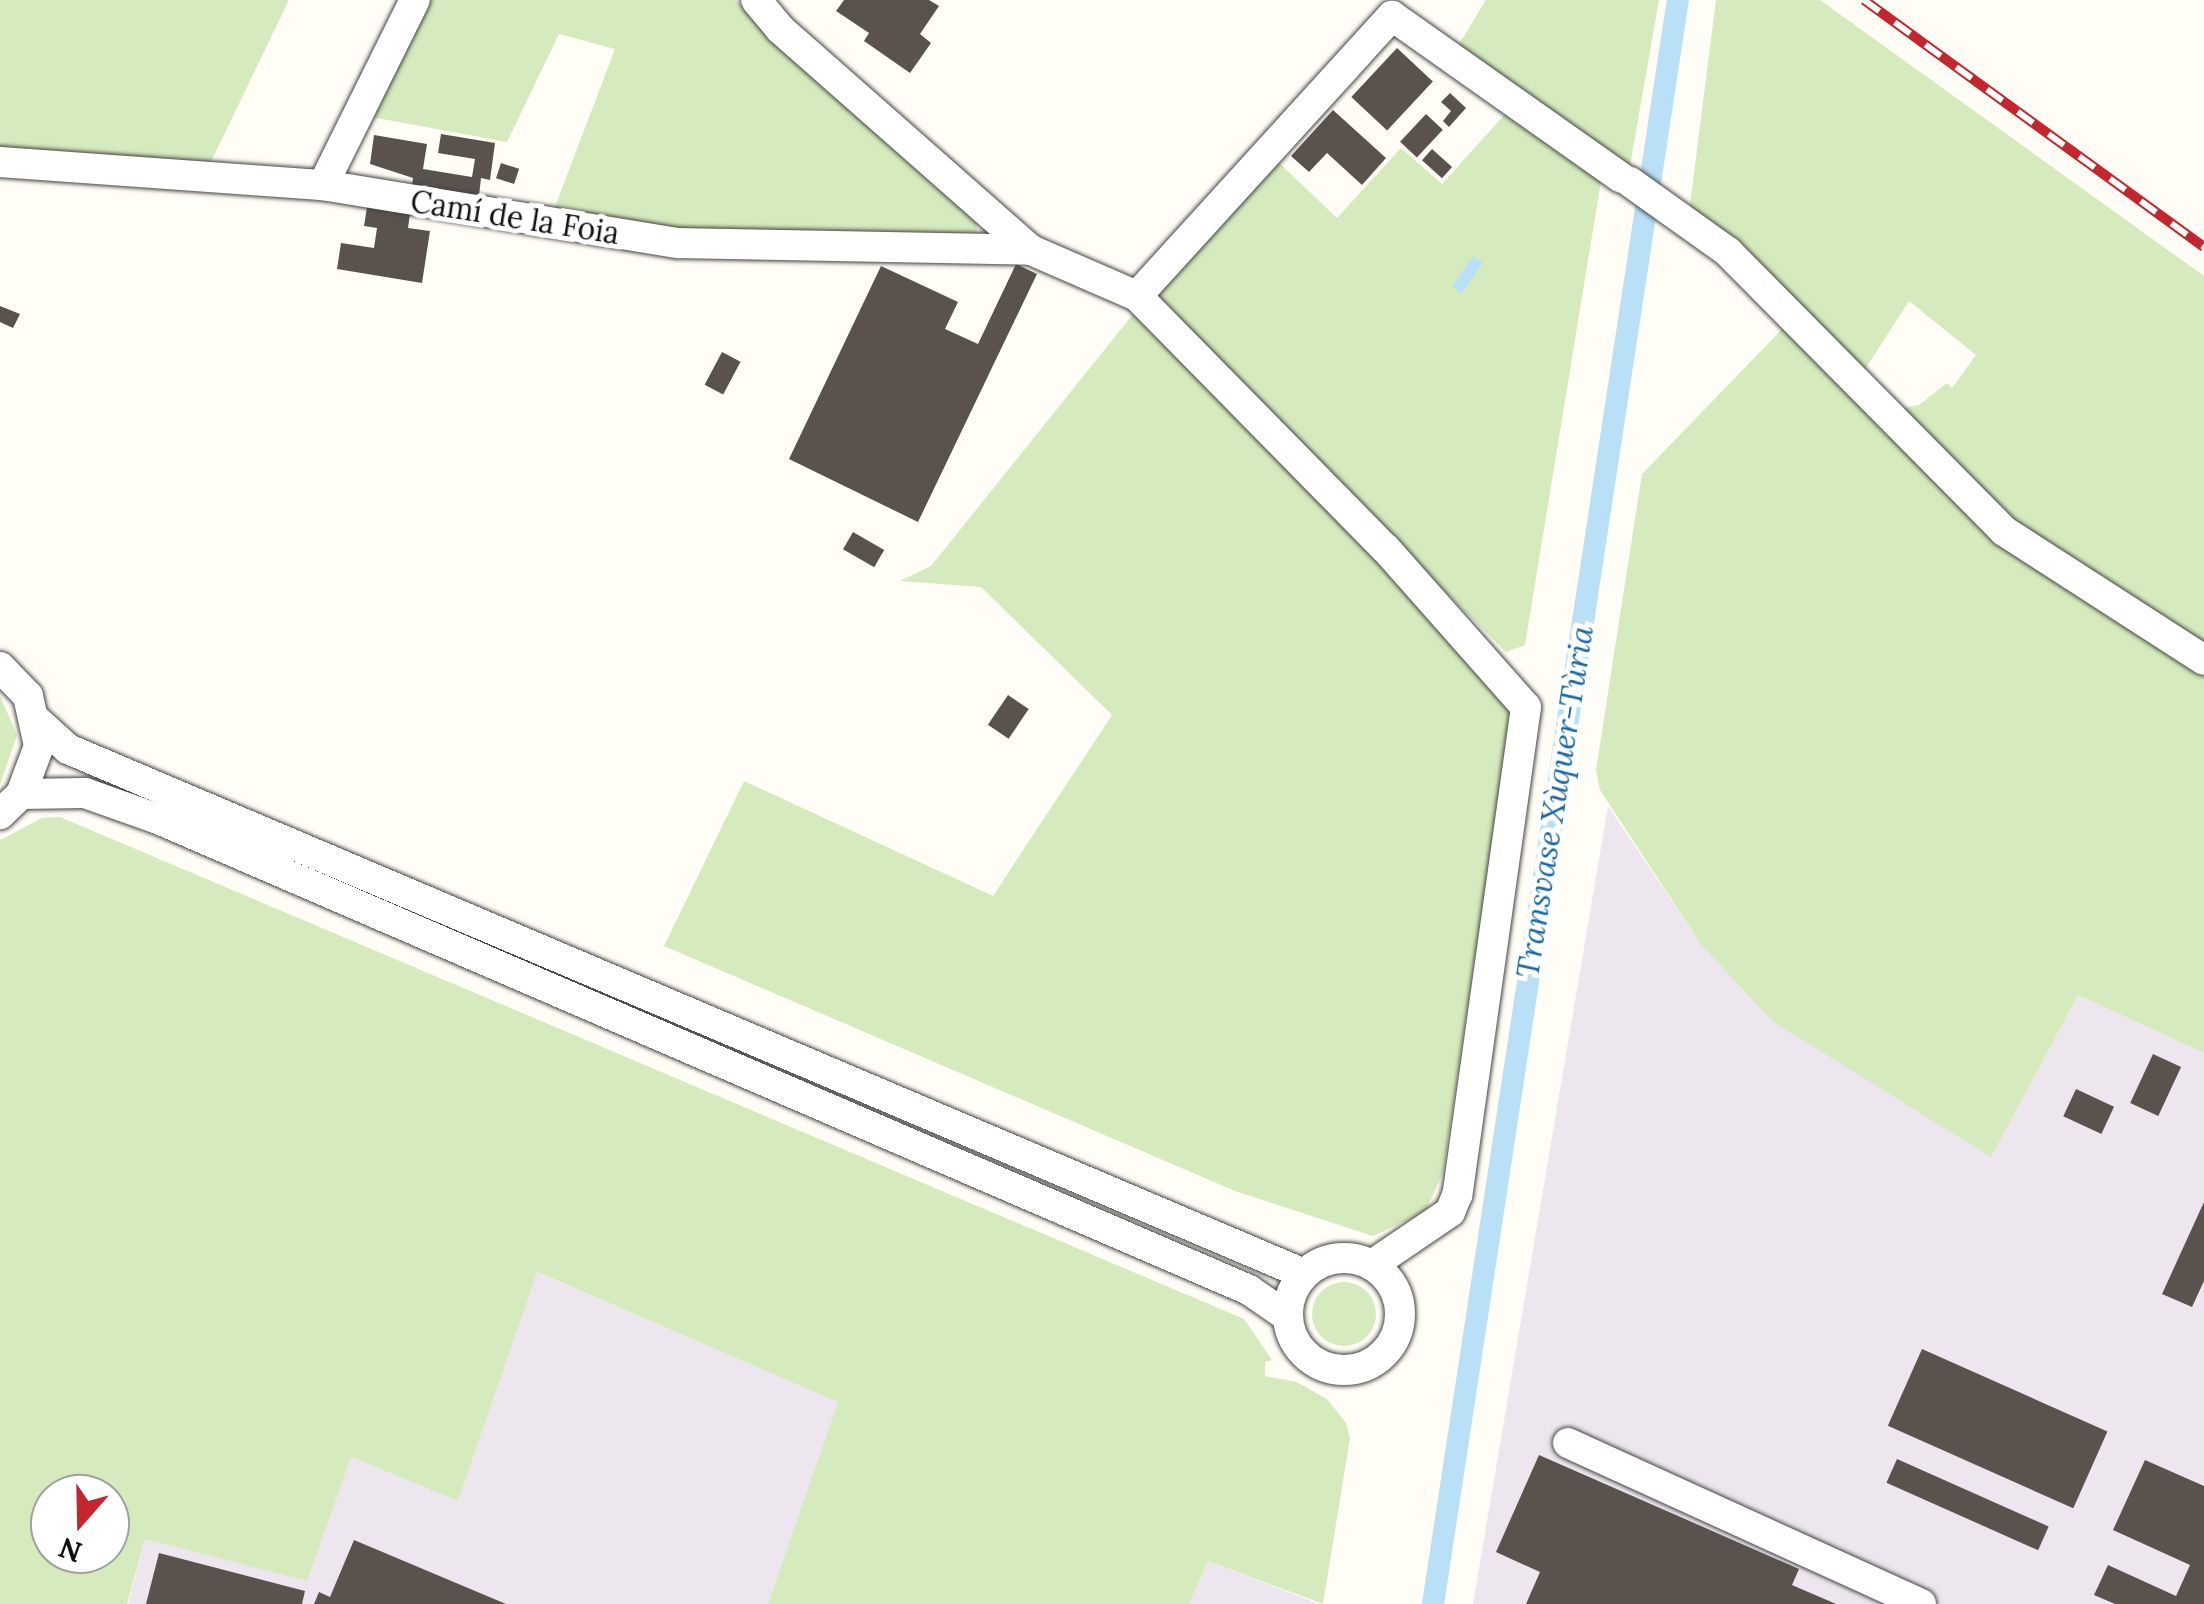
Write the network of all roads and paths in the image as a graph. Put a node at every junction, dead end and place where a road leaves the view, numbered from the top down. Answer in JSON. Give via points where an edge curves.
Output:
{"nodes":[{"id":1,"x":415,"y":0,"type":"edge"},
{"id":2,"x":756,"y":0,"type":"edge"},
{"id":3,"x":1381,"y":8,"type":"edge"},
{"id":4,"x":0,"y":162,"type":"edge"},
{"id":5,"x":322,"y":185,"type":"junction"},
{"id":6,"x":1031,"y":250,"type":"junction"},
{"id":7,"x":1137,"y":296,"type":"junction"},
{"id":8,"x":2204,"y":660,"type":"edge"},
{"id":9,"x":0,"y":667,"type":"edge"},
{"id":10,"x":37,"y":721,"type":"junction"},
{"id":11,"x":10,"y":804,"type":"edge"},
{"id":12,"x":1372,"y":1265,"type":"junction"},
{"id":13,"x":1304,"y":1274,"type":"junction"},
{"id":14,"x":1288,"y":1318,"type":"junction"},
{"id":15,"x":1568,"y":1444,"type":"dead end"},
{"id":16,"x":1921,"y":1604,"type":"edge"}],
"edges":[{"from":1,"to":5,"type":"street"},
{"from":2,"to":6,"type":"street"},
{"from":3,"to":7,"type":"street"},
{"from":3,"to":8,"type":"street","via":[[1668,204],[1728,252],[2004,531]]},
{"from":4,"to":5,"type":"street","name":"Camí de la Foia"},
{"from":5,"to":6,"type":"street","name":"Camí de la Foia","via":[[678,244]]},
{"from":6,"to":7,"type":"street"},
{"from":7,"to":12,"type":"street","via":[[1386,549],[1526,708],[1457,1195],[1450,1212]]},
{"from":9,"to":10,"type":"street","via":[[28,696]]},
{"from":10,"to":11,"type":"street","via":[[33,772]]},
{"from":10,"to":13,"type":"street","via":[[68,749]]},
{"from":11,"to":14,"type":"street","via":[[84,794],[158,819],[1249,1290]]},
{"from":12,"to":13,"type":"street","via":[[1336,1258]]},
{"from":12,"to":14,"type":"street","via":[[1394,1288],[1400,1320],[1392,1342],[1369,1364],[1339,1370],[1310,1358]]},
{"from":13,"to":14,"type":"street"},
{"from":15,"to":16,"type":"street"}]}
